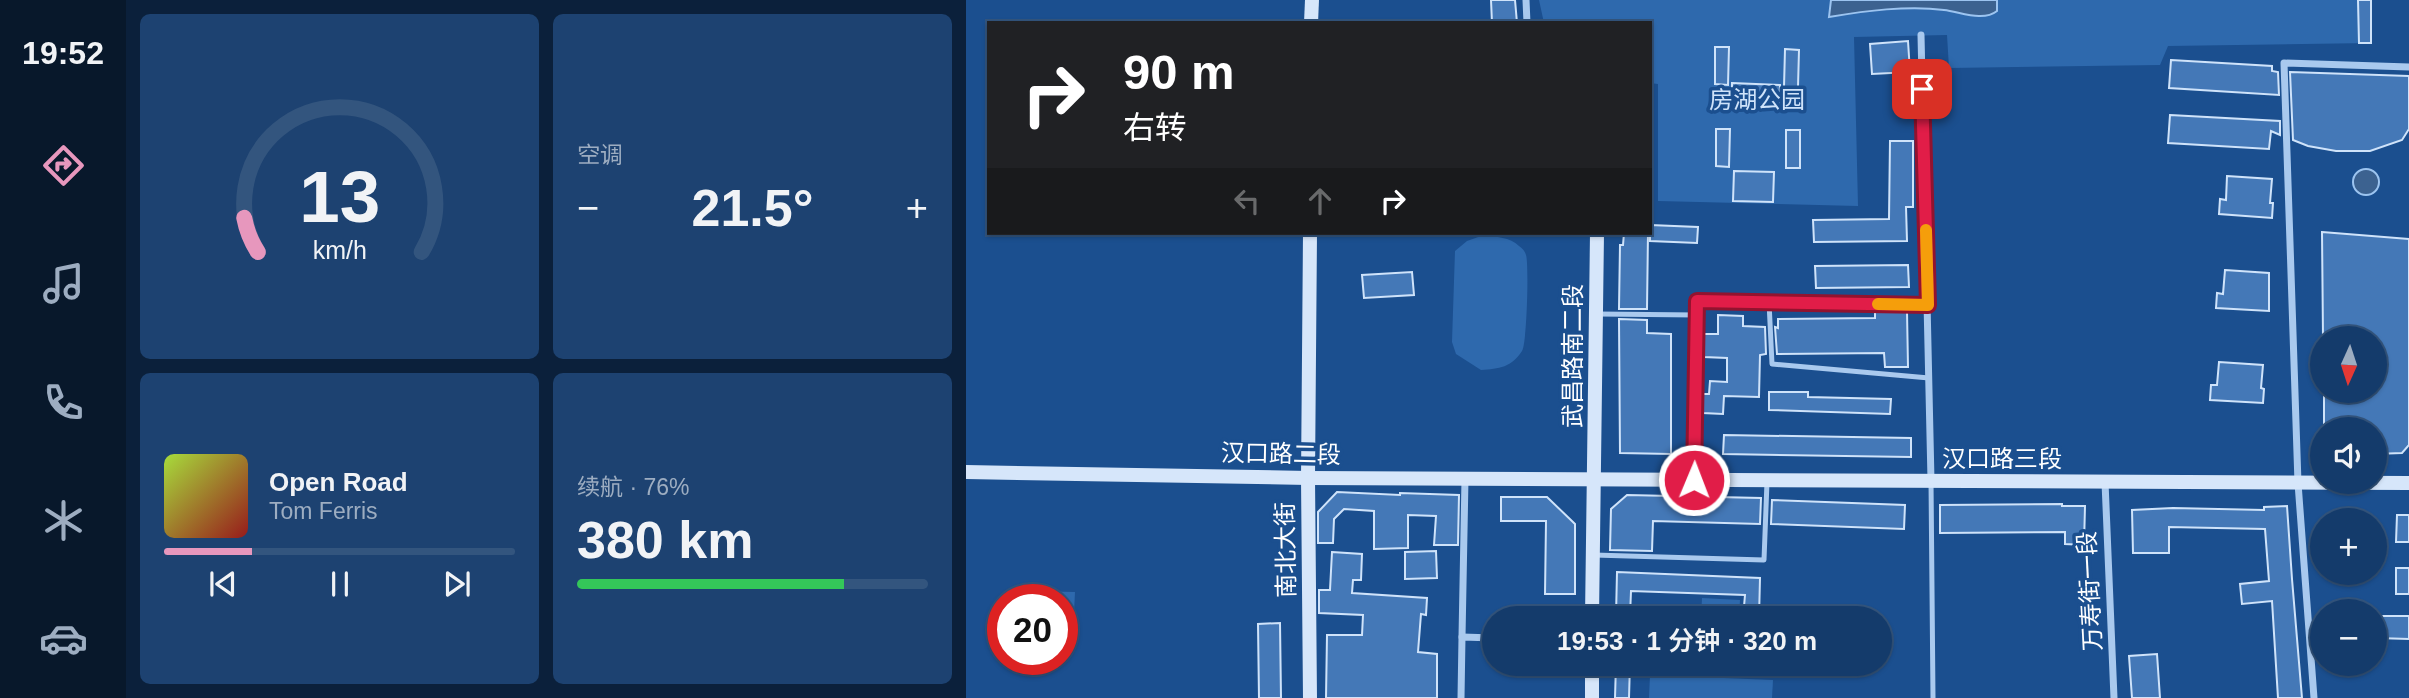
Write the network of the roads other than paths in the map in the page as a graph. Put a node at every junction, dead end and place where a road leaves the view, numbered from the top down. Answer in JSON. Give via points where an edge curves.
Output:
{"nodes":[{"id":1,"x":1312,"y":0,"type":"edge"},
{"id":2,"x":1526,"y":0,"type":"edge"},
{"id":3,"x":1311,"y":21,"type":"edge"},
{"id":4,"x":1527,"y":21,"type":"edge"},
{"id":5,"x":1921,"y":35,"type":"dead end"},
{"id":6,"x":2409,"y":67,"type":"edge"},
{"id":7,"x":1310,"y":235,"type":"edge"},
{"id":8,"x":1597,"y":235,"type":"edge"},
{"id":9,"x":1769,"y":302,"type":"junction"},
{"id":10,"x":1928,"y":305,"type":"junction"},
{"id":11,"x":1596,"y":314,"type":"junction"},
{"id":12,"x":1697,"y":315,"type":"junction"},
{"id":13,"x":1929,"y":378,"type":"junction"},
{"id":14,"x":966,"y":471,"type":"edge"},
{"id":15,"x":1308,"y":478,"type":"junction"},
{"id":16,"x":1465,"y":479,"type":"junction"},
{"id":17,"x":1595,"y":480,"type":"junction"},
{"id":18,"x":1694,"y":480,"type":"junction"},
{"id":19,"x":1768,"y":480,"type":"junction"},
{"id":20,"x":1931,"y":481,"type":"junction"},
{"id":21,"x":2105,"y":482,"type":"junction"},
{"id":22,"x":2298,"y":483,"type":"junction"},
{"id":23,"x":2409,"y":483,"type":"edge"},
{"id":24,"x":1594,"y":555,"type":"junction"},
{"id":25,"x":1592,"y":606,"type":"edge"},
{"id":26,"x":1462,"y":637,"type":"junction"},
{"id":27,"x":1482,"y":638,"type":"edge"},
{"id":28,"x":1592,"y":676,"type":"edge"},
{"id":29,"x":1310,"y":698,"type":"edge"},
{"id":30,"x":1461,"y":698,"type":"edge"},
{"id":31,"x":1592,"y":698,"type":"edge"},
{"id":32,"x":1933,"y":698,"type":"edge"},
{"id":33,"x":2114,"y":698,"type":"edge"},
{"id":34,"x":2314,"y":698,"type":"edge"}],
"edges":[{"from":1,"to":3,"type":"street"},
{"from":2,"to":4,"type":"street"},
{"from":5,"to":10,"type":"street"},
{"from":6,"to":22,"type":"street","via":[[2284,63]]},
{"from":7,"to":15,"type":"street","name":"南北大街"},
{"from":8,"to":11,"type":"street","name":"武昌路南二段"},
{"from":9,"to":10,"type":"lane"},
{"from":9,"to":12,"type":"lane","via":[[1697,301]]},
{"from":9,"to":13,"type":"lane","via":[[1772,364]]},
{"from":10,"to":13,"type":"street"},
{"from":11,"to":12,"type":"lane"},
{"from":11,"to":17,"type":"street","name":"武昌路南二段"},
{"from":12,"to":18,"type":"lane"},
{"from":13,"to":20,"type":"street"},
{"from":14,"to":15,"type":"street","name":"汉口路二段"},
{"from":15,"to":16,"type":"street","name":"汉口路二段"},
{"from":15,"to":29,"type":"street","name":"南北大街"},
{"from":16,"to":17,"type":"street","name":"汉口路二段"},
{"from":16,"to":26,"type":"street"},
{"from":17,"to":18,"type":"street","name":"汉口路三段"},
{"from":17,"to":24,"type":"street","name":"武昌路南二段"},
{"from":18,"to":19,"type":"street","name":"汉口路三段"},
{"from":19,"to":20,"type":"street","name":"汉口路三段"},
{"from":19,"to":24,"type":"lane","via":[[1764,560]]},
{"from":20,"to":21,"type":"street","name":"汉口路三段"},
{"from":20,"to":32,"type":"lane"},
{"from":21,"to":22,"type":"street","name":"汉口路三段"},
{"from":21,"to":33,"type":"street","name":"万寿街一段"},
{"from":22,"to":23,"type":"street","name":"汉口路三段"},
{"from":22,"to":34,"type":"street"},
{"from":24,"to":25,"type":"street","name":"武昌路南二段"},
{"from":26,"to":27,"type":"street"},
{"from":26,"to":30,"type":"street"},
{"from":28,"to":31,"type":"street"}]}
